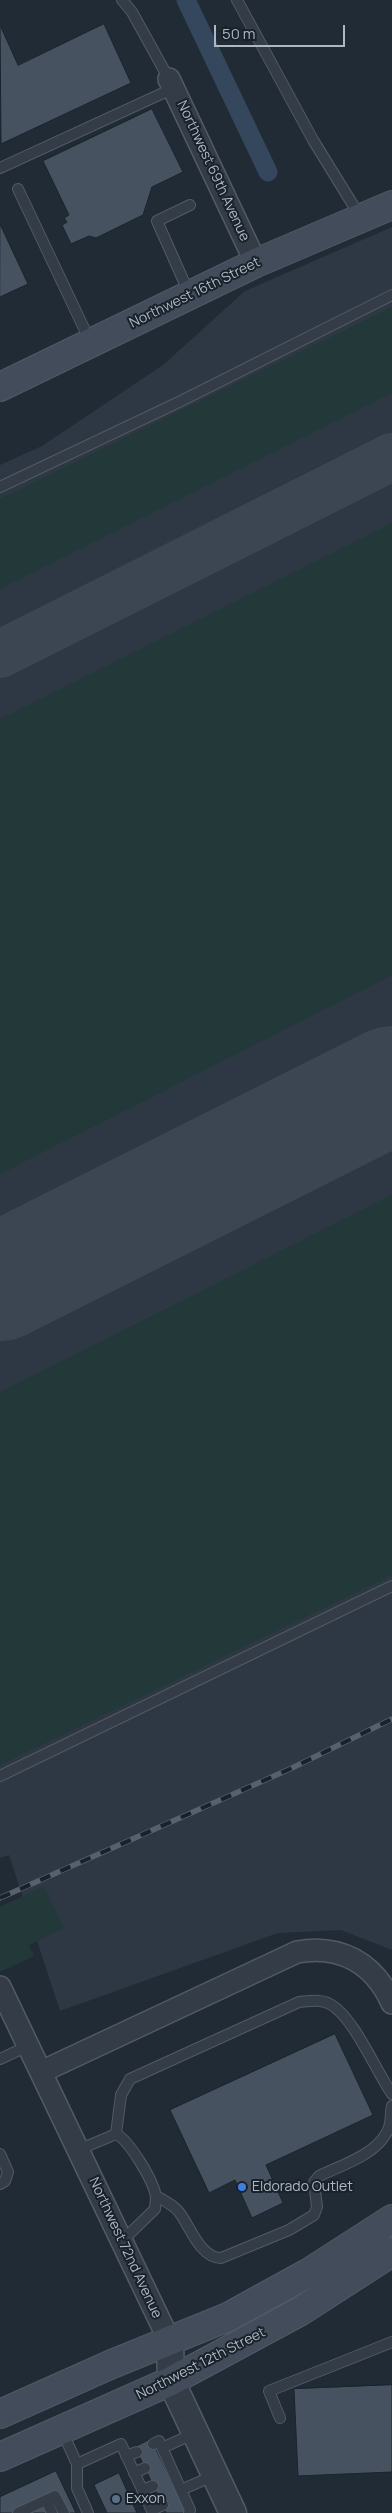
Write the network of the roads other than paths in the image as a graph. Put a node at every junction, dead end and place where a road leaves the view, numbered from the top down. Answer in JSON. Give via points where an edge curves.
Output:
{"nodes":[{"id":1,"x":122,"y":0,"type":"edge"},
{"id":2,"x":237,"y":0,"type":"edge"},
{"id":3,"x":172,"y":83,"type":"junction"},
{"id":4,"x":0,"y":168,"type":"edge"},
{"id":5,"x":18,"y":189,"type":"dead end"},
{"id":6,"x":190,"y":205,"type":"dead end"},
{"id":7,"x":392,"y":205,"type":"edge"},
{"id":8,"x":362,"y":219,"type":"junction"},
{"id":9,"x":256,"y":263,"type":"junction"},
{"id":10,"x":190,"y":294,"type":"junction"},
{"id":11,"x":392,"y":295,"type":"edge"},
{"id":12,"x":92,"y":344,"type":"junction"},
{"id":13,"x":0,"y":387,"type":"edge"},
{"id":14,"x":0,"y":487,"type":"edge"},
{"id":15,"x":392,"y":1586,"type":"edge"},
{"id":16,"x":0,"y":1776,"type":"edge"},
{"id":17,"x":0,"y":1987,"type":"edge"},
{"id":18,"x":392,"y":2003,"type":"edge"},
{"id":19,"x":28,"y":2046,"type":"junction"},
{"id":20,"x":0,"y":2059,"type":"edge"},
{"id":21,"x":41,"y":2072,"type":"junction"},
{"id":22,"x":392,"y":2094,"type":"edge"},
{"id":23,"x":392,"y":2106,"type":"edge"},
{"id":24,"x":116,"y":2134,"type":"junction"},
{"id":25,"x":78,"y":2150,"type":"junction"},
{"id":26,"x":0,"y":2154,"type":"edge"},
{"id":27,"x":0,"y":2184,"type":"edge"},
{"id":28,"x":156,"y":2196,"type":"junction"},
{"id":29,"x":122,"y":2241,"type":"junction"},
{"id":30,"x":385,"y":2244,"type":"edge"},
{"id":31,"x":170,"y":2342,"type":"junction"},
{"id":32,"x":392,"y":2342,"type":"edge"},
{"id":33,"x":171,"y":2381,"type":"junction"},
{"id":34,"x":0,"y":2414,"type":"edge"},
{"id":35,"x":280,"y":2418,"type":"dead end"},
{"id":36,"x":62,"y":2430,"type":"junction"},
{"id":37,"x":196,"y":2433,"type":"junction"},
{"id":38,"x":137,"y":2452,"type":"dead end"},
{"id":39,"x":126,"y":2456,"type":"junction"},
{"id":40,"x":0,"y":2458,"type":"edge"},
{"id":41,"x":77,"y":2464,"type":"junction"},
{"id":42,"x":145,"y":2468,"type":"dead end"},
{"id":43,"x":134,"y":2474,"type":"junction"},
{"id":44,"x":215,"y":2475,"type":"junction"},
{"id":45,"x":153,"y":2486,"type":"dead end"},
{"id":46,"x":142,"y":2490,"type":"junction"},
{"id":47,"x":181,"y":2494,"type":"junction"},
{"id":48,"x":51,"y":2498,"type":"junction"},
{"id":49,"x":163,"y":2505,"type":"dead end"},
{"id":50,"x":152,"y":2512,"type":"edge"},
{"id":51,"x":18,"y":2513,"type":"edge"},
{"id":52,"x":52,"y":2513,"type":"edge"},
{"id":53,"x":64,"y":2513,"type":"edge"},
{"id":54,"x":88,"y":2513,"type":"edge"},
{"id":55,"x":189,"y":2513,"type":"edge"},
{"id":56,"x":233,"y":2513,"type":"edge"}],
"edges":[{"from":1,"to":3,"type":"lane"},
{"from":2,"to":8,"type":"lane","via":[[317,147]]},
{"from":3,"to":4,"type":"lane"},
{"from":3,"to":9,"type":"street","name":"Northwest 69th Avenue"},
{"from":5,"to":12,"type":"lane"},
{"from":6,"to":10,"type":"lane","via":[[157,221]]},
{"from":7,"to":8,"type":"main road","name":"Northwest 16th Street"},
{"from":8,"to":9,"type":"main road","name":"Northwest 16th Street"},
{"from":9,"to":10,"type":"main road","name":"Northwest 16th Street"},
{"from":10,"to":12,"type":"main road","name":"Northwest 16th Street"},
{"from":11,"to":14,"type":"lane"},
{"from":12,"to":13,"type":"main road","name":"Northwest 16th Street"},
{"from":15,"to":16,"type":"lane"},
{"from":17,"to":19,"type":"street","name":"Northwest 72nd Avenue"},
{"from":18,"to":21,"type":"street","via":[[377,1978],[351,1956],[325,1950],[303,1951]]},
{"from":19,"to":20,"type":"lane"},
{"from":19,"to":21,"type":"street","name":"Northwest 72nd Avenue"},
{"from":21,"to":25,"type":"street","name":"Northwest 72nd Avenue"},
{"from":22,"to":24,"type":"lane","via":[[341,2014],[318,2000],[299,2002],[130,2079],[121,2095]]},
{"from":23,"to":28,"type":"lane","via":[[388,2131],[381,2141],[370,2151],[319,2176],[314,2182],[317,2207],[314,2215],[289,2230],[221,2258],[214,2258],[206,2252],[178,2210]]},
{"from":24,"to":25,"type":"lane"},
{"from":24,"to":28,"type":"lane","via":[[136,2152]]},
{"from":25,"to":29,"type":"street","name":"Northwest 72nd Avenue"},
{"from":26,"to":27,"type":"lane","via":[[8,2172]]},
{"from":28,"to":29,"type":"lane","via":[[155,2209]]},
{"from":29,"to":31,"type":"street","name":"Northwest 72nd Avenue"},
{"from":30,"to":31,"type":"main road","name":"Northwest 12th Street"},
{"from":30,"to":33,"type":"main road","name":"Northwest 12th Street","via":[[301,2311]]},
{"from":31,"to":33,"type":"street","name":"Northwest 72nd Avenue"},
{"from":31,"to":34,"type":"main road","name":"Northwest 12th Street"},
{"from":32,"to":35,"type":"lane","via":[[269,2391]]},
{"from":33,"to":36,"type":"main road","name":"Northwest 12th Street"},
{"from":33,"to":37,"type":"street","name":"Northwest 72nd Avenue"},
{"from":36,"to":40,"type":"main road","name":"Northwest 12th Street"},
{"from":36,"to":41,"type":"lane"},
{"from":37,"to":44,"type":"street","name":"Northwest 72nd Avenue"},
{"from":37,"to":47,"type":"lane","via":[[158,2446]]},
{"from":38,"to":39,"type":"lane"},
{"from":39,"to":41,"type":"lane","via":[[120,2444]]},
{"from":39,"to":43,"type":"lane"},
{"from":41,"to":54,"type":"lane","via":[[76,2488]]},
{"from":42,"to":43,"type":"lane"},
{"from":43,"to":46,"type":"lane"},
{"from":44,"to":47,"type":"lane"},
{"from":44,"to":56,"type":"street","name":"Northwest 72nd Avenue"},
{"from":45,"to":46,"type":"lane"},
{"from":46,"to":50,"type":"lane"},
{"from":47,"to":55,"type":"lane"},
{"from":48,"to":51,"type":"lane"},
{"from":48,"to":52,"type":"lane"},
{"from":48,"to":53,"type":"lane"},
{"from":49,"to":50,"type":"lane"}]}
